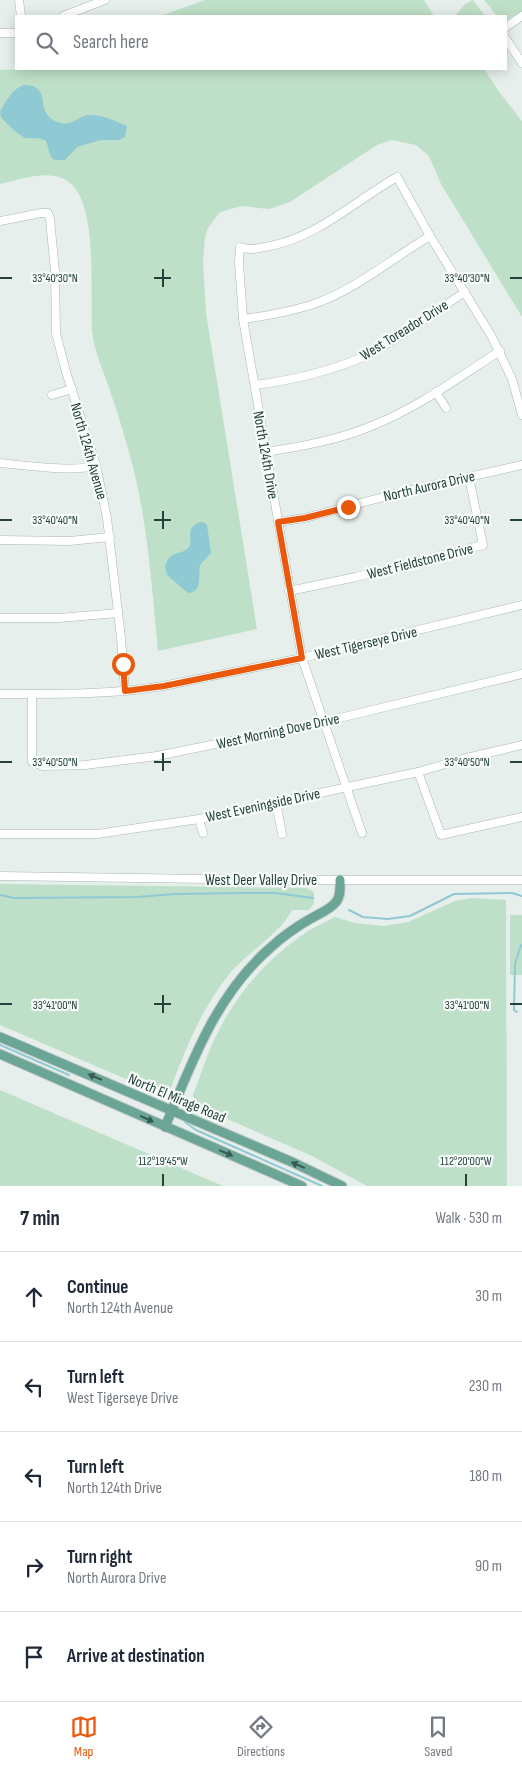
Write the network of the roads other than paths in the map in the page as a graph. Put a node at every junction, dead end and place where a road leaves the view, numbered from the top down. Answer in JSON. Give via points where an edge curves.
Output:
{"nodes":[{"id":1,"x":19,"y":0,"type":"edge"},
{"id":2,"x":105,"y":0,"type":"edge"},
{"id":3,"x":21,"y":15,"type":"edge"},
{"id":4,"x":66,"y":15,"type":"edge"},
{"id":5,"x":522,"y":16,"type":"edge"},
{"id":6,"x":507,"y":26,"type":"edge"},
{"id":7,"x":0,"y":33,"type":"edge"},
{"id":8,"x":15,"y":33,"type":"edge"},
{"id":9,"x":507,"y":40,"type":"edge"},
{"id":10,"x":522,"y":63,"type":"edge"},
{"id":11,"x":0,"y":221,"type":"edge"},
{"id":12,"x":430,"y":236,"type":"junction"},
{"id":13,"x":465,"y":292,"type":"junction"},
{"id":14,"x":243,"y":319,"type":"junction"},
{"id":15,"x":500,"y":351,"type":"junction"},
{"id":16,"x":254,"y":385,"type":"junction"},
{"id":17,"x":72,"y":389,"type":"junction"},
{"id":18,"x":436,"y":392,"type":"junction"},
{"id":19,"x":52,"y":395,"type":"dead end"},
{"id":20,"x":446,"y":408,"type":"dead end"},
{"id":21,"x":522,"y":415,"type":"edge"},
{"id":22,"x":266,"y":452,"type":"junction"},
{"id":23,"x":0,"y":464,"type":"edge"},
{"id":24,"x":96,"y":465,"type":"junction"},
{"id":25,"x":522,"y":465,"type":"edge"},
{"id":26,"x":469,"y":477,"type":"junction"},
{"id":27,"x":278,"y":522,"type":"junction"},
{"id":28,"x":110,"y":537,"type":"junction"},
{"id":29,"x":0,"y":540,"type":"edge"},
{"id":30,"x":289,"y":591,"type":"junction"},
{"id":31,"x":522,"y":605,"type":"edge"},
{"id":32,"x":118,"y":613,"type":"junction"},
{"id":33,"x":0,"y":618,"type":"edge"},
{"id":34,"x":302,"y":658,"type":"junction"},
{"id":35,"x":522,"y":674,"type":"edge"},
{"id":36,"x":125,"y":691,"type":"junction"},
{"id":37,"x":0,"y":694,"type":"edge"},
{"id":38,"x":32,"y":694,"type":"junction"},
{"id":39,"x":323,"y":722,"type":"junction"},
{"id":40,"x":522,"y":744,"type":"edge"},
{"id":41,"x":418,"y":772,"type":"junction"},
{"id":42,"x":346,"y":787,"type":"junction"},
{"id":43,"x":276,"y":802,"type":"junction"},
{"id":44,"x":522,"y":817,"type":"edge"},
{"id":45,"x":199,"y":819,"type":"junction"},
{"id":46,"x":203,"y":833,"type":"dead end"},
{"id":47,"x":362,"y":833,"type":"dead end"},
{"id":48,"x":0,"y":834,"type":"edge"},
{"id":49,"x":282,"y":834,"type":"dead end"},
{"id":50,"x":0,"y":876,"type":"edge"},
{"id":51,"x":340,"y":880,"type":"junction"},
{"id":52,"x":522,"y":880,"type":"edge"},
{"id":53,"x":0,"y":1037,"type":"edge"},
{"id":54,"x":0,"y":1054,"type":"edge"},
{"id":55,"x":172,"y":1110,"type":"junction"},
{"id":56,"x":165,"y":1127,"type":"junction"},
{"id":57,"x":302,"y":1186,"type":"edge"},
{"id":58,"x":342,"y":1186,"type":"edge"}],
"edges":[{"from":1,"to":3,"type":"street"},
{"from":2,"to":4,"type":"street"},
{"from":5,"to":6,"type":"street"},
{"from":7,"to":8,"type":"street"},
{"from":9,"to":10,"type":"street"},
{"from":11,"to":17,"type":"street","name":"North 124th Avenue","via":[[48,213],[54,243],[56,333]]},
{"from":12,"to":13,"type":"street"},
{"from":12,"to":14,"type":"street","via":[[312,305]]},
{"from":12,"to":14,"type":"street","name":"North 124th Drive","via":[[397,177],[306,235],[250,250],[240,247]]},
{"from":13,"to":15,"type":"street"},
{"from":13,"to":16,"type":"street","name":"West Toreador Drive","via":[[366,355],[330,370],[293,380]]},
{"from":14,"to":16,"type":"street","name":"North 124th Drive"},
{"from":15,"to":18,"type":"street"},
{"from":15,"to":21,"type":"street"},
{"from":16,"to":22,"type":"street","name":"North 124th Drive"},
{"from":17,"to":19,"type":"street"},
{"from":17,"to":24,"type":"street","name":"North 124th Avenue"},
{"from":18,"to":20,"type":"street"},
{"from":18,"to":22,"type":"street","via":[[374,425],[305,446]]},
{"from":22,"to":27,"type":"street","name":"North 124th Drive"},
{"from":23,"to":24,"type":"street","via":[[71,468]]},
{"from":24,"to":28,"type":"street","name":"North 124th Avenue"},
{"from":25,"to":26,"type":"street","name":"North Aurora Drive"},
{"from":26,"to":27,"type":"street","name":"North Aurora Drive"},
{"from":26,"to":30,"type":"street","name":"West Fieldstone Drive","via":[[483,546]]},
{"from":27,"to":30,"type":"street","name":"North 124th Drive"},
{"from":28,"to":29,"type":"street","via":[[69,541]]},
{"from":28,"to":32,"type":"street","name":"North 124th Avenue"},
{"from":30,"to":34,"type":"street","name":"North 124th Drive"},
{"from":31,"to":34,"type":"street","name":"West Tigerseye Drive"},
{"from":32,"to":33,"type":"street"},
{"from":32,"to":36,"type":"street","name":"North 124th Avenue"},
{"from":34,"to":36,"type":"street","name":"West Tigerseye Drive"},
{"from":34,"to":39,"type":"street","name":"North 124th Drive"},
{"from":35,"to":39,"type":"street","name":"West Morning Dove Drive"},
{"from":36,"to":38,"type":"street","name":"West Tigerseye Drive"},
{"from":37,"to":38,"type":"street","name":"West Tigerseye Drive"},
{"from":38,"to":39,"type":"street","name":"West Morning Dove Drive","via":[[32,762],[43,766],[85,765],[157,756]]},
{"from":39,"to":42,"type":"street","name":"North 124th Drive"},
{"from":40,"to":41,"type":"street","name":"West Eveningside Drive"},
{"from":41,"to":42,"type":"street","name":"West Eveningside Drive"},
{"from":41,"to":44,"type":"street","via":[[441,835]]},
{"from":42,"to":43,"type":"street","name":"West Eveningside Drive"},
{"from":42,"to":47,"type":"street","name":"North 124th Drive"},
{"from":43,"to":45,"type":"street","name":"West Eveningside Drive"},
{"from":43,"to":49,"type":"street"},
{"from":45,"to":46,"type":"street"},
{"from":45,"to":48,"type":"street","name":"West Eveningside Drive","via":[[97,834]]},
{"from":50,"to":51,"type":"street","name":"West Deer Valley Drive"},
{"from":51,"to":52,"type":"street","name":"West Deer Valley Drive"},
{"from":51,"to":55,"type":"main road","via":[[339,896],[333,906],[270,948],[228,995],[205,1033]]},
{"from":55,"to":53,"type":"main road","name":"North El Mirage Road","one_way":true},
{"from":54,"to":56,"type":"main road","name":"North El Mirage Road","one_way":true},
{"from":55,"to":56,"type":"main road"},
{"from":58,"to":55,"type":"main road","name":"North El Mirage Road","one_way":true},
{"from":56,"to":57,"type":"main road","name":"North El Mirage Road","one_way":true}]}
